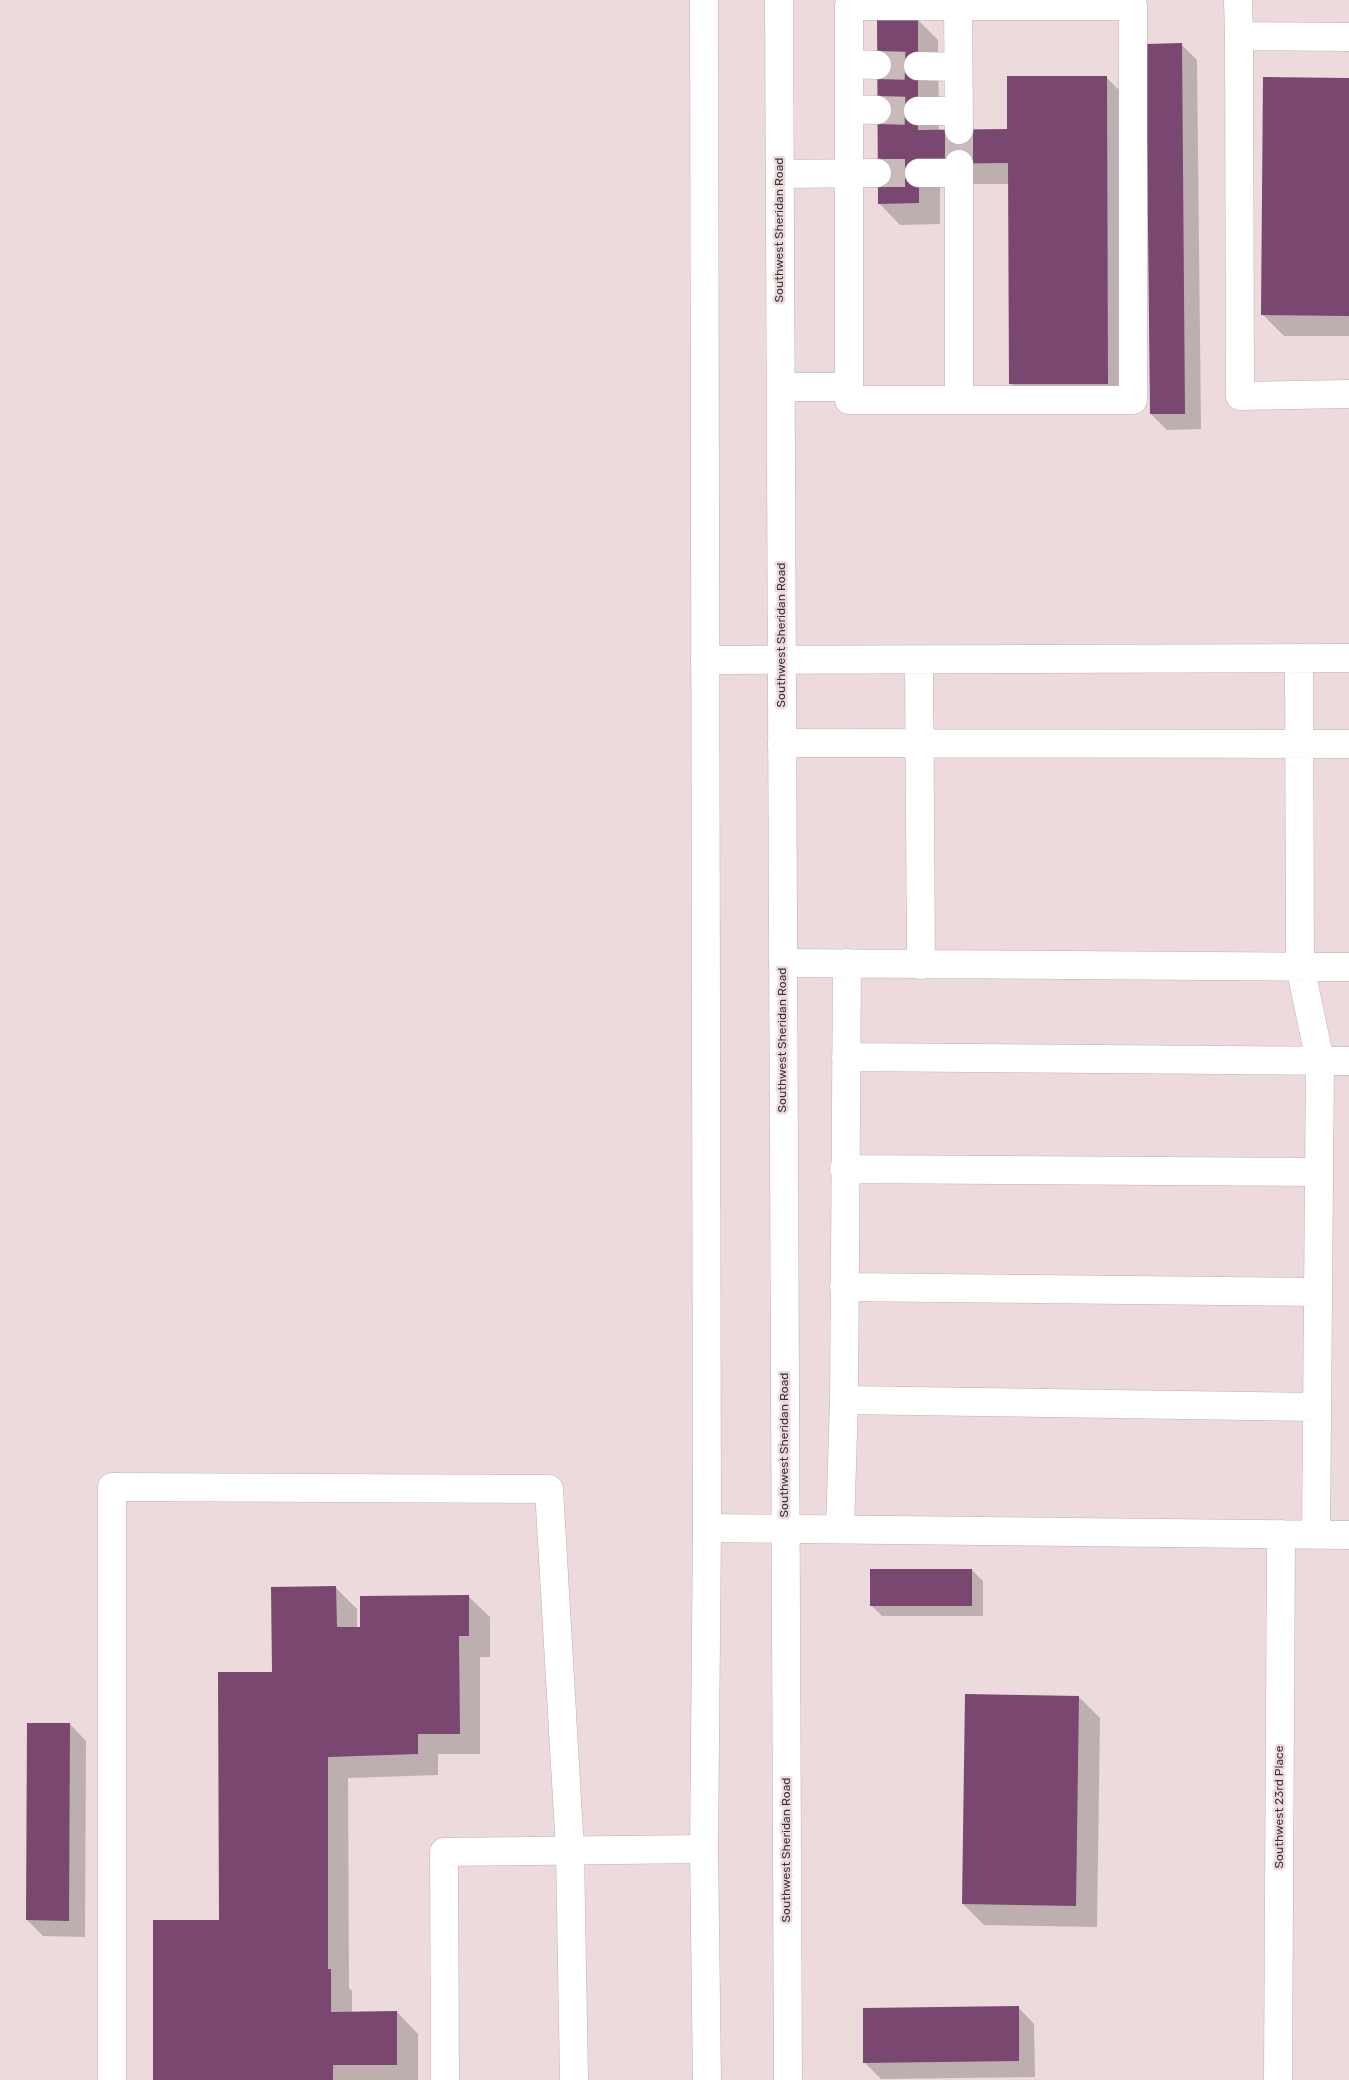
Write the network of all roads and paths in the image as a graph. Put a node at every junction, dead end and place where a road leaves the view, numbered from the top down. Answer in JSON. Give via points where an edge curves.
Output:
{"nodes":[{"id":1,"x":704,"y":0,"type":"edge"},
{"id":2,"x":779,"y":0,"type":"edge"},
{"id":3,"x":1238,"y":0,"type":"edge"},
{"id":4,"x":958,"y":3,"type":"edge"},
{"id":5,"x":1133,"y":3,"type":"edge"},
{"id":6,"x":1239,"y":36,"type":"junction"},
{"id":7,"x":1349,"y":37,"type":"edge"},
{"id":8,"x":849,"y":64,"type":"junction"},
{"id":9,"x":877,"y":65,"type":"tunnel mouth"},
{"id":10,"x":918,"y":66,"type":"tunnel mouth"},
{"id":11,"x":958,"y":67,"type":"junction"},
{"id":12,"x":849,"y":110,"type":"junction"},
{"id":13,"x":877,"y":110,"type":"tunnel mouth"},
{"id":14,"x":918,"y":111,"type":"tunnel mouth"},
{"id":15,"x":919,"y":173,"type":"tunnel mouth"},
{"id":16,"x":780,"y":174,"type":"junction"},
{"id":17,"x":849,"y":174,"type":"junction"},
{"id":18,"x":877,"y":174,"type":"tunnel mouth"},
{"id":19,"x":781,"y":387,"type":"junction"},
{"id":20,"x":849,"y":387,"type":"junction"},
{"id":21,"x":1349,"y":394,"type":"edge"},
{"id":22,"x":959,"y":400,"type":"junction"},
{"id":23,"x":1299,"y":658,"type":"junction"},
{"id":24,"x":1349,"y":658,"type":"edge"},
{"id":25,"x":705,"y":660,"type":"junction"},
{"id":26,"x":782,"y":660,"type":"junction"},
{"id":27,"x":919,"y":660,"type":"junction"},
{"id":28,"x":782,"y":742,"type":"junction"},
{"id":29,"x":919,"y":742,"type":"junction"},
{"id":30,"x":1298,"y":744,"type":"junction"},
{"id":31,"x":1349,"y":744,"type":"edge"},
{"id":32,"x":783,"y":963,"type":"junction"},
{"id":33,"x":847,"y":963,"type":"junction"},
{"id":34,"x":921,"y":964,"type":"junction"},
{"id":35,"x":1300,"y":966,"type":"junction"},
{"id":36,"x":1349,"y":967,"type":"edge"},
{"id":37,"x":846,"y":1057,"type":"junction"},
{"id":38,"x":1320,"y":1061,"type":"junction"},
{"id":39,"x":1349,"y":1061,"type":"edge"},
{"id":40,"x":844,"y":1168,"type":"junction"},
{"id":41,"x":1319,"y":1172,"type":"junction"},
{"id":42,"x":844,"y":1287,"type":"junction"},
{"id":43,"x":1318,"y":1292,"type":"junction"},
{"id":44,"x":844,"y":1400,"type":"junction"},
{"id":45,"x":1317,"y":1407,"type":"junction"},
{"id":46,"x":706,"y":1528,"type":"junction"},
{"id":47,"x":786,"y":1529,"type":"junction"},
{"id":48,"x":840,"y":1529,"type":"junction"},
{"id":49,"x":1282,"y":1534,"type":"junction"},
{"id":50,"x":1316,"y":1535,"type":"junction"},
{"id":51,"x":1349,"y":1535,"type":"edge"},
{"id":52,"x":704,"y":1850,"type":"junction"},
{"id":53,"x":570,"y":1851,"type":"junction"},
{"id":54,"x":112,"y":2080,"type":"edge"},
{"id":55,"x":445,"y":2080,"type":"edge"},
{"id":56,"x":574,"y":2080,"type":"edge"},
{"id":57,"x":707,"y":2080,"type":"edge"},
{"id":58,"x":788,"y":2080,"type":"edge"},
{"id":59,"x":1278,"y":2080,"type":"edge"}],
"edges":[{"from":1,"to":25,"type":"main road"},
{"from":2,"to":16,"type":"main road","name":"Southwest Sheridan Road"},
{"from":3,"to":6,"type":"main road"},
{"from":4,"to":5,"type":"main road"},
{"from":4,"to":8,"type":"main road","via":[[849,6]]},
{"from":4,"to":11,"type":"main road"},
{"from":5,"to":22,"type":"main road","via":[[1133,400]]},
{"from":6,"to":7,"type":"main road"},
{"from":6,"to":21,"type":"main road","via":[[1240,396]]},
{"from":8,"to":9,"type":"main road"},
{"from":8,"to":12,"type":"main road"},
{"from":10,"to":11,"type":"main road"},
{"from":11,"to":14,"type":"main road","via":[[958,121]]},
{"from":12,"to":13,"type":"main road"},
{"from":12,"to":17,"type":"main road"},
{"from":15,"to":22,"type":"main road","via":[[958,168]]},
{"from":16,"to":17,"type":"main road"},
{"from":16,"to":19,"type":"main road","name":"Southwest Sheridan Road"},
{"from":17,"to":18,"type":"main road"},
{"from":17,"to":20,"type":"main road"},
{"from":19,"to":20,"type":"main road"},
{"from":19,"to":26,"type":"main road","name":"Southwest Sheridan Road"},
{"from":20,"to":22,"type":"main road","via":[[849,400]]},
{"from":23,"to":24,"type":"main road"},
{"from":23,"to":27,"type":"main road"},
{"from":23,"to":30,"type":"main road"},
{"from":25,"to":26,"type":"main road"},
{"from":25,"to":46,"type":"main road"},
{"from":26,"to":27,"type":"main road"},
{"from":26,"to":28,"type":"main road","name":"Southwest Sheridan Road"},
{"from":27,"to":29,"type":"main road"},
{"from":28,"to":29,"type":"main road"},
{"from":28,"to":32,"type":"main road","name":"Southwest Sheridan Road"},
{"from":29,"to":30,"type":"main road"},
{"from":29,"to":34,"type":"main road"},
{"from":30,"to":31,"type":"main road"},
{"from":30,"to":35,"type":"main road"},
{"from":32,"to":33,"type":"main road"},
{"from":32,"to":47,"type":"main road","name":"Southwest Sheridan Road"},
{"from":33,"to":34,"type":"main road"},
{"from":33,"to":37,"type":"main road"},
{"from":34,"to":35,"type":"main road"},
{"from":35,"to":36,"type":"main road"},
{"from":35,"to":38,"type":"main road"},
{"from":37,"to":38,"type":"main road"},
{"from":37,"to":40,"type":"main road"},
{"from":38,"to":39,"type":"main road"},
{"from":38,"to":41,"type":"main road"},
{"from":40,"to":41,"type":"main road"},
{"from":40,"to":42,"type":"main road"},
{"from":41,"to":43,"type":"main road"},
{"from":42,"to":43,"type":"main road"},
{"from":42,"to":44,"type":"main road"},
{"from":43,"to":45,"type":"main road"},
{"from":44,"to":45,"type":"main road"},
{"from":44,"to":48,"type":"main road"},
{"from":45,"to":50,"type":"main road"},
{"from":46,"to":47,"type":"main road"},
{"from":46,"to":52,"type":"main road"},
{"from":47,"to":48,"type":"main road"},
{"from":47,"to":58,"type":"main road","name":"Southwest Sheridan Road"},
{"from":48,"to":49,"type":"main road"},
{"from":49,"to":50,"type":"main road"},
{"from":49,"to":59,"type":"main road","name":"Southwest 23rd Place"},
{"from":50,"to":51,"type":"main road"},
{"from":52,"to":53,"type":"main road"},
{"from":52,"to":57,"type":"main road"},
{"from":53,"to":54,"type":"main road","via":[[549,1489],[112,1487]]},
{"from":53,"to":55,"type":"main road","via":[[444,1852]]},
{"from":53,"to":56,"type":"main road"}]}
